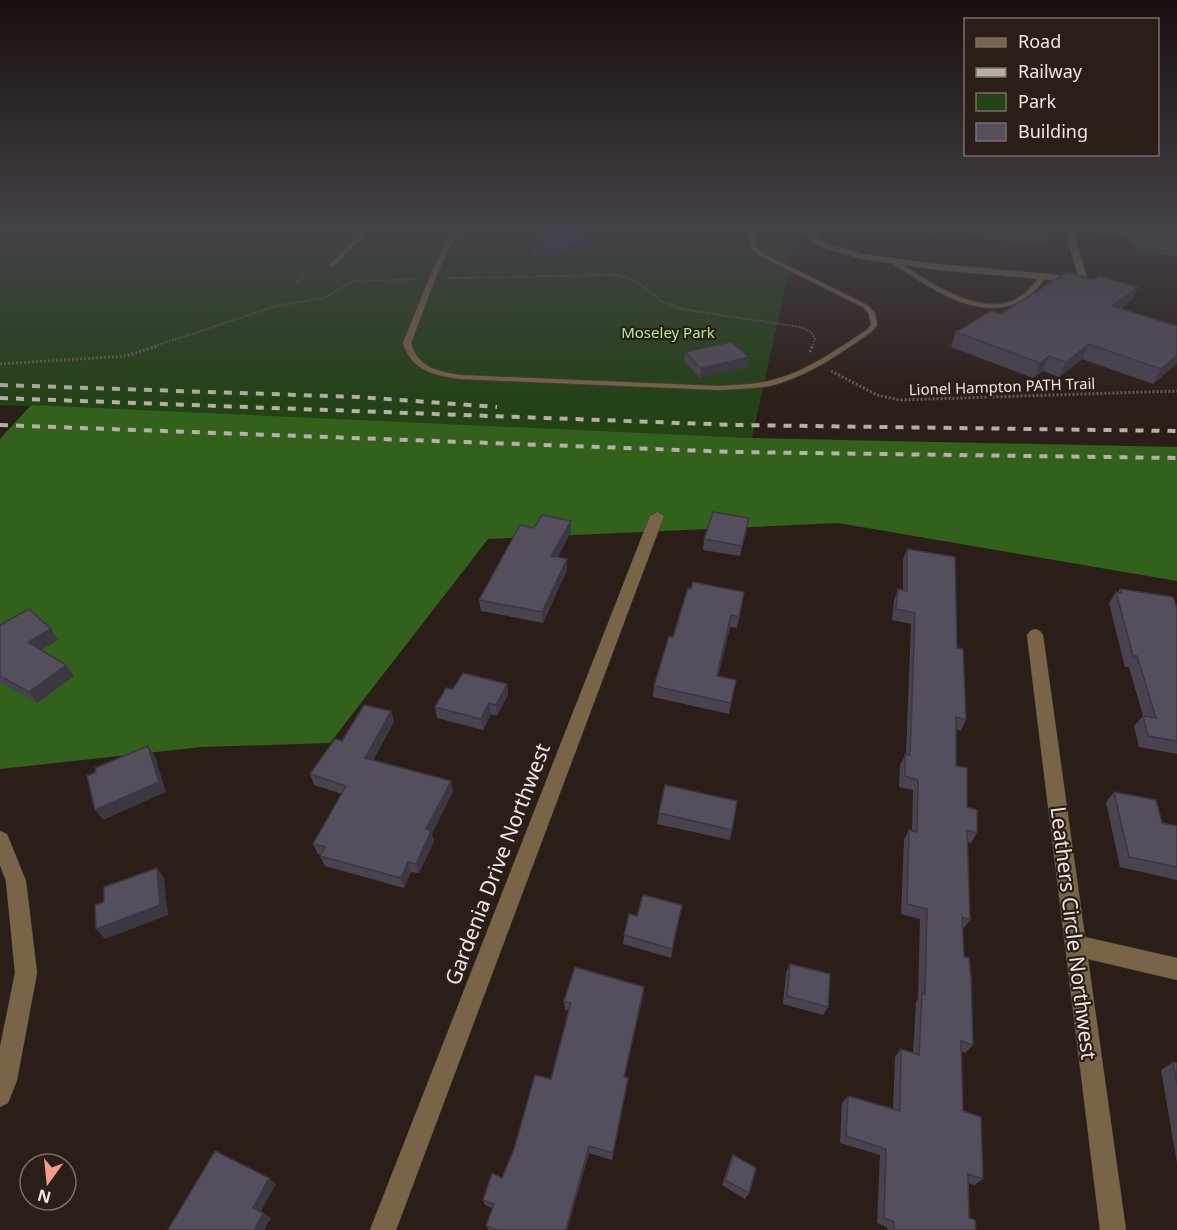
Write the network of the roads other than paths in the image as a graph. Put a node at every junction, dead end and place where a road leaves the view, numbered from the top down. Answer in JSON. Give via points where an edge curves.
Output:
{"nodes":[{"id":1,"x":429,"y":286,"type":"edge"},
{"id":2,"x":825,"y":286,"type":"edge"},
{"id":3,"x":935,"y":286,"type":"edge"},
{"id":4,"x":1036,"y":286,"type":"edge"},
{"id":5,"x":657,"y":516,"type":"dead end"},
{"id":6,"x":1035,"y":635,"type":"dead end"},
{"id":7,"x":0,"y":840,"type":"edge"},
{"id":8,"x":1075,"y":945,"type":"junction"},
{"id":9,"x":1177,"y":969,"type":"edge"},
{"id":10,"x":0,"y":1095,"type":"edge"},
{"id":11,"x":383,"y":1230,"type":"edge"},
{"id":12,"x":1113,"y":1230,"type":"edge"}],
"edges":[{"from":1,"to":2,"type":"lane","via":[[407,343],[409,354],[419,365],[436,373],[718,388],[750,387],[794,375],[869,331],[874,325],[872,313]]},
{"from":3,"to":4,"type":"lane","via":[[958,300],[997,308],[1022,298]]},
{"from":5,"to":11,"type":"street","name":"Gardenia Drive Northwest"},
{"from":6,"to":8,"type":"street","name":"Leathers Circle Northwest"},
{"from":7,"to":10,"type":"street","via":[[16,881],[26,973]]},
{"from":8,"to":9,"type":"street"},
{"from":8,"to":12,"type":"street","name":"Leathers Circle Northwest"}]}
